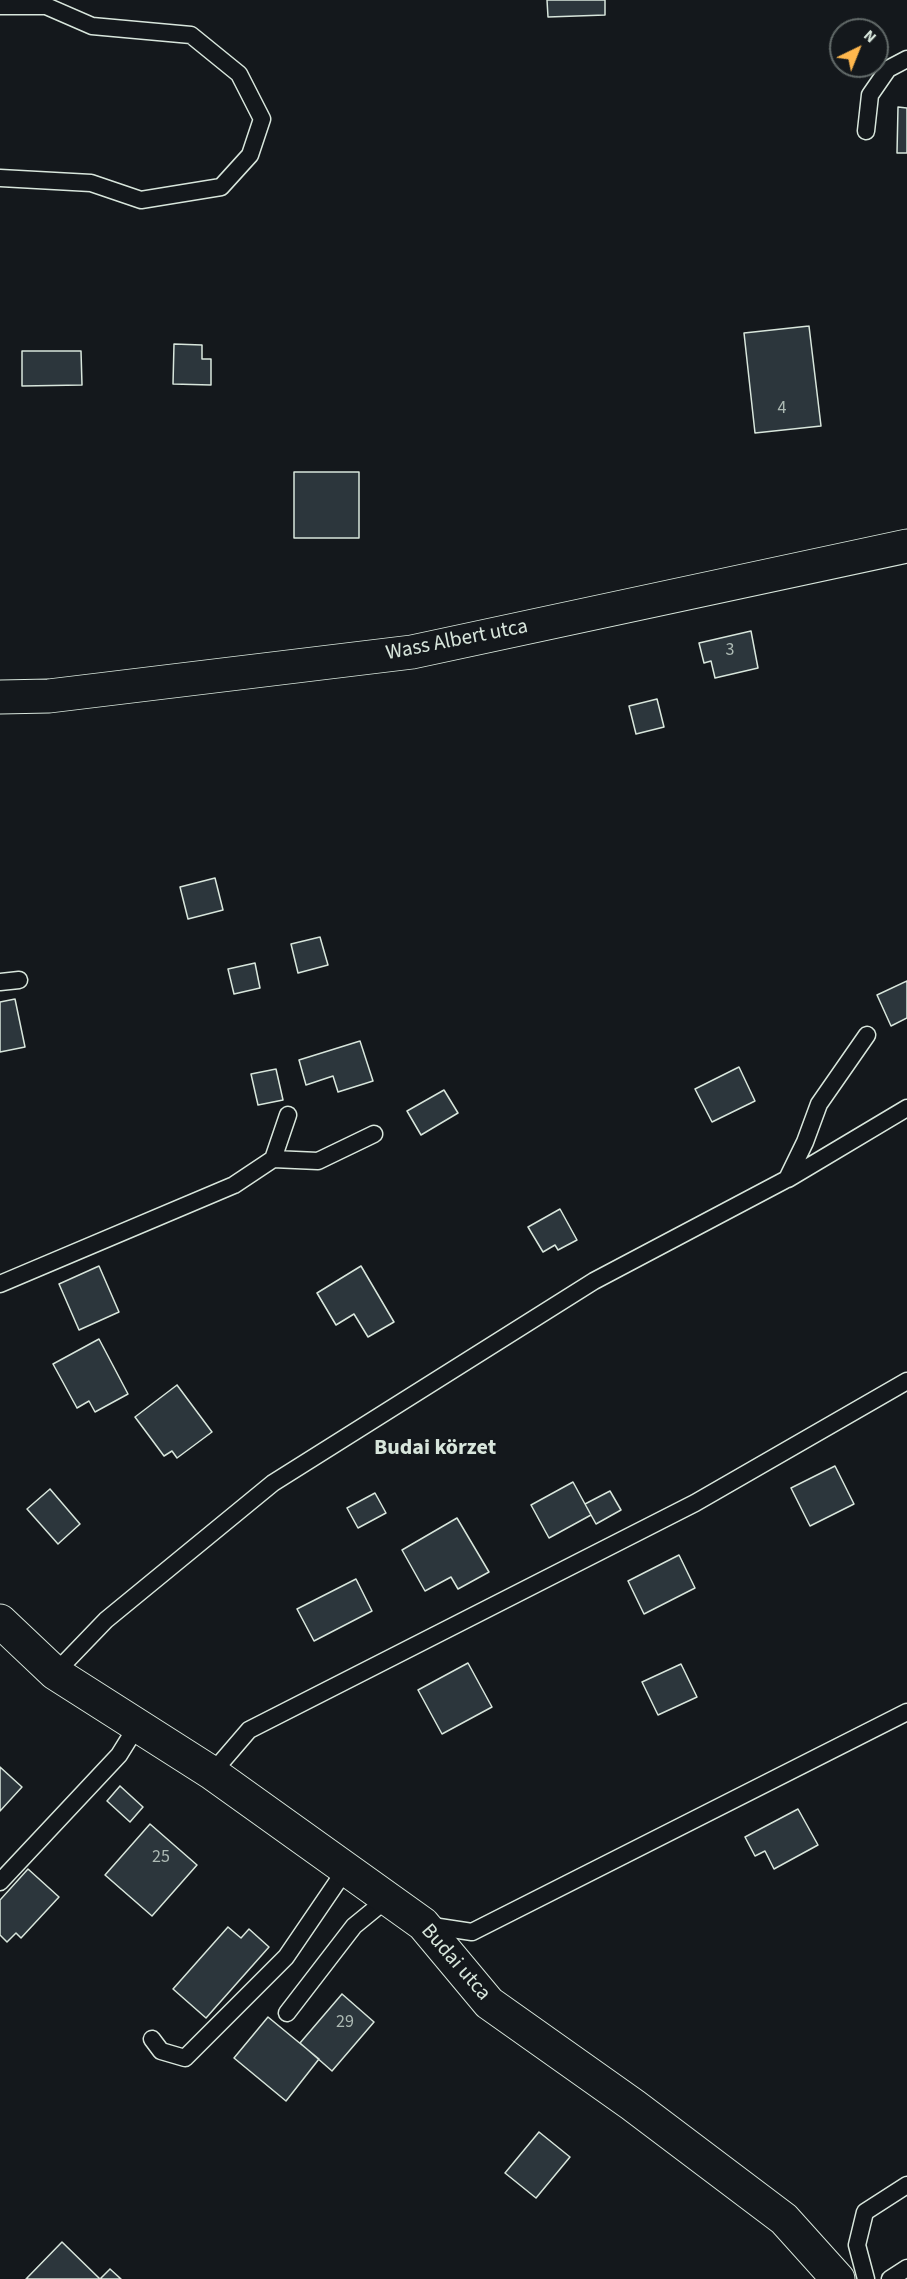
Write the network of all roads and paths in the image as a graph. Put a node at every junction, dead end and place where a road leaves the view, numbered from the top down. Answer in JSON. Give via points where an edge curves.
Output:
{"nodes":[{"id":1,"x":0,"y":6,"type":"edge"},
{"id":2,"x":907,"y":59,"type":"edge"},
{"id":3,"x":866,"y":130,"type":"dead end"},
{"id":4,"x":0,"y":178,"type":"edge"},
{"id":5,"x":907,"y":546,"type":"edge"},
{"id":6,"x":0,"y":697,"type":"edge"},
{"id":7,"x":20,"y":980,"type":"dead end"},
{"id":8,"x":0,"y":982,"type":"edge"},
{"id":9,"x":867,"y":1035,"type":"dead end"},
{"id":10,"x":907,"y":1108,"type":"edge"},
{"id":11,"x":288,"y":1115,"type":"dead end"},
{"id":12,"x":374,"y":1134,"type":"dead end"},
{"id":13,"x":273,"y":1159,"type":"junction"},
{"id":14,"x":787,"y":1179,"type":"junction"},
{"id":15,"x":0,"y":1284,"type":"edge"},
{"id":16,"x":907,"y":1381,"type":"edge"},
{"id":17,"x":0,"y":1621,"type":"edge"},
{"id":18,"x":55,"y":1673,"type":"junction"},
{"id":19,"x":907,"y":1712,"type":"edge"},
{"id":20,"x":137,"y":1726,"type":"junction"},
{"id":21,"x":212,"y":1773,"type":"junction"},
{"id":22,"x":346,"y":1869,"type":"junction"},
{"id":23,"x":0,"y":1882,"type":"edge"},
{"id":24,"x":387,"y":1899,"type":"junction"},
{"id":25,"x":423,"y":1924,"type":"junction"},
{"id":26,"x":287,"y":2013,"type":"dead end"},
{"id":27,"x":152,"y":2039,"type":"dead end"},
{"id":28,"x":907,"y":2185,"type":"edge"},
{"id":29,"x":907,"y":2268,"type":"edge"},
{"id":30,"x":838,"y":2279,"type":"edge"},
{"id":31,"x":866,"y":2279,"type":"edge"},
{"id":32,"x":890,"y":2279,"type":"edge"}],
"edges":[{"from":1,"to":4,"type":"lane","via":[[46,6],[92,26],[190,35],[239,74],[262,119],[250,155],[221,187],[141,200],[91,183]]},
{"from":2,"to":3,"type":"lane","via":[[888,69],[870,95]]},
{"from":5,"to":6,"type":"street","name":"Wass Albert utca","via":[[412,652],[49,696]]},
{"from":7,"to":8,"type":"lane"},
{"from":9,"to":14,"type":"lane","via":[[819,1104]]},
{"from":10,"to":14,"type":"lane"},
{"from":11,"to":13,"type":"lane"},
{"from":12,"to":13,"type":"lane","via":[[318,1161]]},
{"from":13,"to":15,"type":"lane","via":[[234,1185]]},
{"from":14,"to":18,"type":"lane","via":[[594,1281],[273,1484],[106,1620]]},
{"from":16,"to":21,"type":"lane","via":[[695,1503],[249,1730]]},
{"from":17,"to":18,"type":"street","name":"Budai utca"},
{"from":18,"to":20,"type":"street","name":"Budai utca"},
{"from":19,"to":25,"type":"lane","via":[[472,1932]]},
{"from":20,"to":21,"type":"street","name":"Budai utca"},
{"from":20,"to":23,"type":"lane","via":[[119,1755]]},
{"from":21,"to":22,"type":"street","name":"Budai utca"},
{"from":22,"to":24,"type":"street","name":"Budai utca"},
{"from":22,"to":27,"type":"lane","via":[[286,1957],[185,2058],[161,2051]]},
{"from":24,"to":25,"type":"street","name":"Budai utca"},
{"from":24,"to":26,"type":"lane","via":[[354,1926]]},
{"from":25,"to":30,"type":"street","name":"Budai utca","via":[[489,2003],[784,2219]]},
{"from":28,"to":31,"type":"lane","via":[[865,2212],[857,2245]]},
{"from":29,"to":32,"type":"lane"}]}
